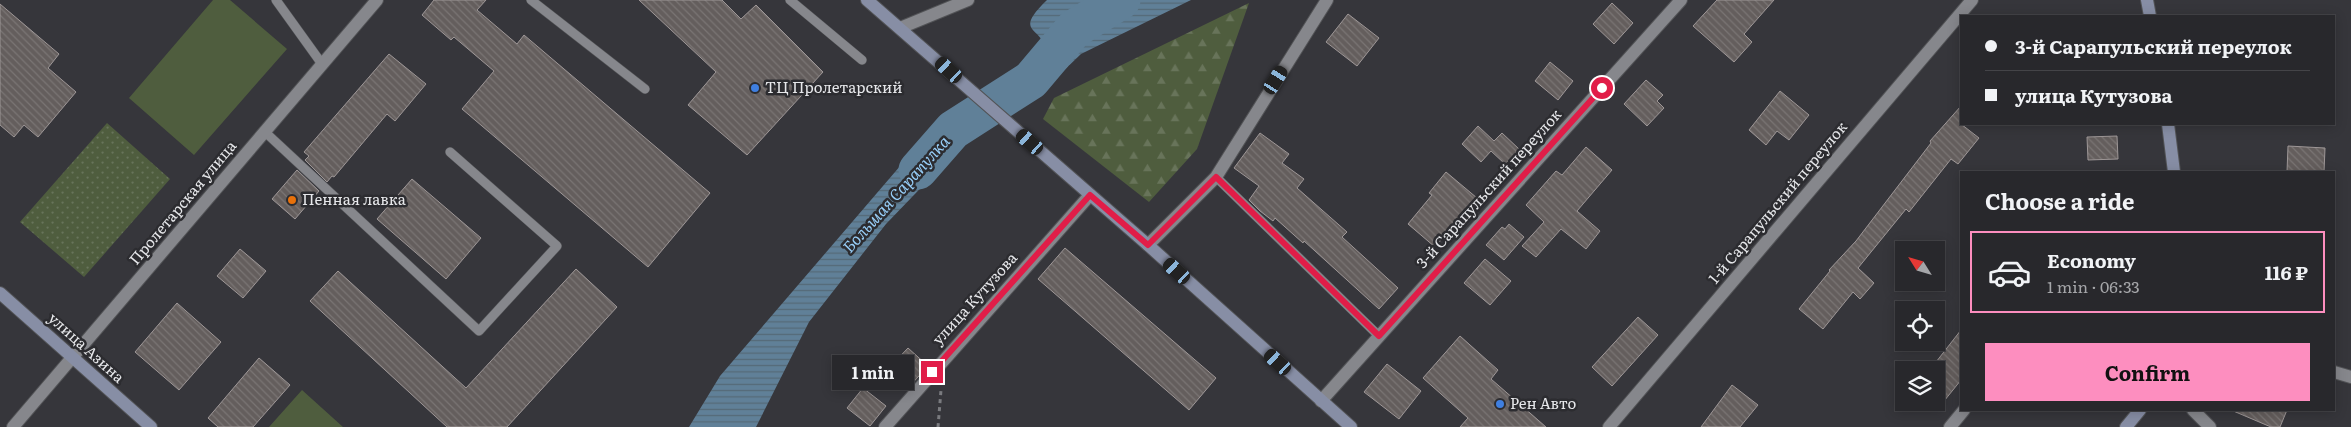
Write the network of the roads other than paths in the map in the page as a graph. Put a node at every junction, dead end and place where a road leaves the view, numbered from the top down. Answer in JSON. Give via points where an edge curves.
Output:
{"nodes":[{"id":1,"x":276,"y":0,"type":"edge"},
{"id":2,"x":377,"y":0,"type":"edge"},
{"id":3,"x":531,"y":0,"type":"edge"},
{"id":4,"x":790,"y":0,"type":"edge"},
{"id":5,"x":867,"y":0,"type":"edge"},
{"id":6,"x":968,"y":0,"type":"edge"},
{"id":7,"x":1327,"y":0,"type":"edge"},
{"id":8,"x":1681,"y":0,"type":"edge"},
{"id":9,"x":1972,"y":0,"type":"edge"},
{"id":10,"x":2147,"y":0,"type":"edge"},
{"id":11,"x":2150,"y":15,"type":"edge"},
{"id":12,"x":900,"y":28,"type":"junction"},
{"id":13,"x":862,"y":60,"type":"dead end"},
{"id":14,"x":322,"y":64,"type":"junction"},
{"id":15,"x":645,"y":89,"type":"dead end"},
{"id":16,"x":2168,"y":125,"type":"edge"},
{"id":17,"x":264,"y":132,"type":"junction"},
{"id":18,"x":450,"y":152,"type":"dead end"},
{"id":19,"x":2174,"y":171,"type":"edge"},
{"id":20,"x":1216,"y":177,"type":"junction"},
{"id":21,"x":1090,"y":195,"type":"junction"},
{"id":22,"x":1148,"y":245,"type":"junction"},
{"id":23,"x":0,"y":293,"type":"edge"},
{"id":24,"x":1379,"y":336,"type":"junction"},
{"id":25,"x":73,"y":357,"type":"junction"},
{"id":26,"x":2335,"y":372,"type":"edge"},
{"id":27,"x":2351,"y":376,"type":"edge"},
{"id":28,"x":1321,"y":401,"type":"junction"},
{"id":29,"x":1963,"y":411,"type":"edge"},
{"id":30,"x":2139,"y":411,"type":"edge"},
{"id":31,"x":2194,"y":411,"type":"edge"},
{"id":32,"x":13,"y":427,"type":"edge"},
{"id":33,"x":151,"y":427,"type":"edge"},
{"id":34,"x":885,"y":427,"type":"edge"},
{"id":35,"x":1351,"y":427,"type":"edge"},
{"id":36,"x":1609,"y":427,"type":"edge"},
{"id":37,"x":1950,"y":427,"type":"edge"},
{"id":38,"x":2126,"y":427,"type":"edge"},
{"id":39,"x":2210,"y":427,"type":"edge"}],
"edges":[{"from":1,"to":14,"type":"lane"},
{"from":2,"to":14,"type":"street","name":"Пролетарская улица"},
{"from":3,"to":15,"type":"lane"},
{"from":4,"to":13,"type":"lane"},
{"from":5,"to":12,"type":"main road"},
{"from":6,"to":12,"type":"street"},
{"from":7,"to":20,"type":"street"},
{"from":8,"to":24,"type":"street","name":"3-й Сарапульский переулок"},
{"from":9,"to":36,"type":"street","name":"1-й Сарапульский переулок"},
{"from":10,"to":11,"type":"main road"},
{"from":12,"to":21,"type":"main road"},
{"from":14,"to":17,"type":"street","name":"Пролетарская улица"},
{"from":16,"to":19,"type":"main road"},
{"from":17,"to":18,"type":"lane","via":[[479,331],[557,246]]},
{"from":17,"to":25,"type":"street","name":"Пролетарская улица"},
{"from":20,"to":22,"type":"street"},
{"from":20,"to":24,"type":"lane"},
{"from":21,"to":22,"type":"main road"},
{"from":21,"to":34,"type":"street","name":"улица Кутузова"},
{"from":22,"to":28,"type":"main road"},
{"from":23,"to":25,"type":"main road","name":"улица Азина"},
{"from":24,"to":28,"type":"street","name":"3-й Сарапульский переулок"},
{"from":25,"to":32,"type":"street","name":"Пролетарская улица"},
{"from":25,"to":33,"type":"main road","name":"улица Азина"},
{"from":26,"to":27,"type":"street"},
{"from":28,"to":35,"type":"main road"},
{"from":29,"to":37,"type":"street"},
{"from":30,"to":38,"type":"main road"},
{"from":31,"to":39,"type":"street"}]}
